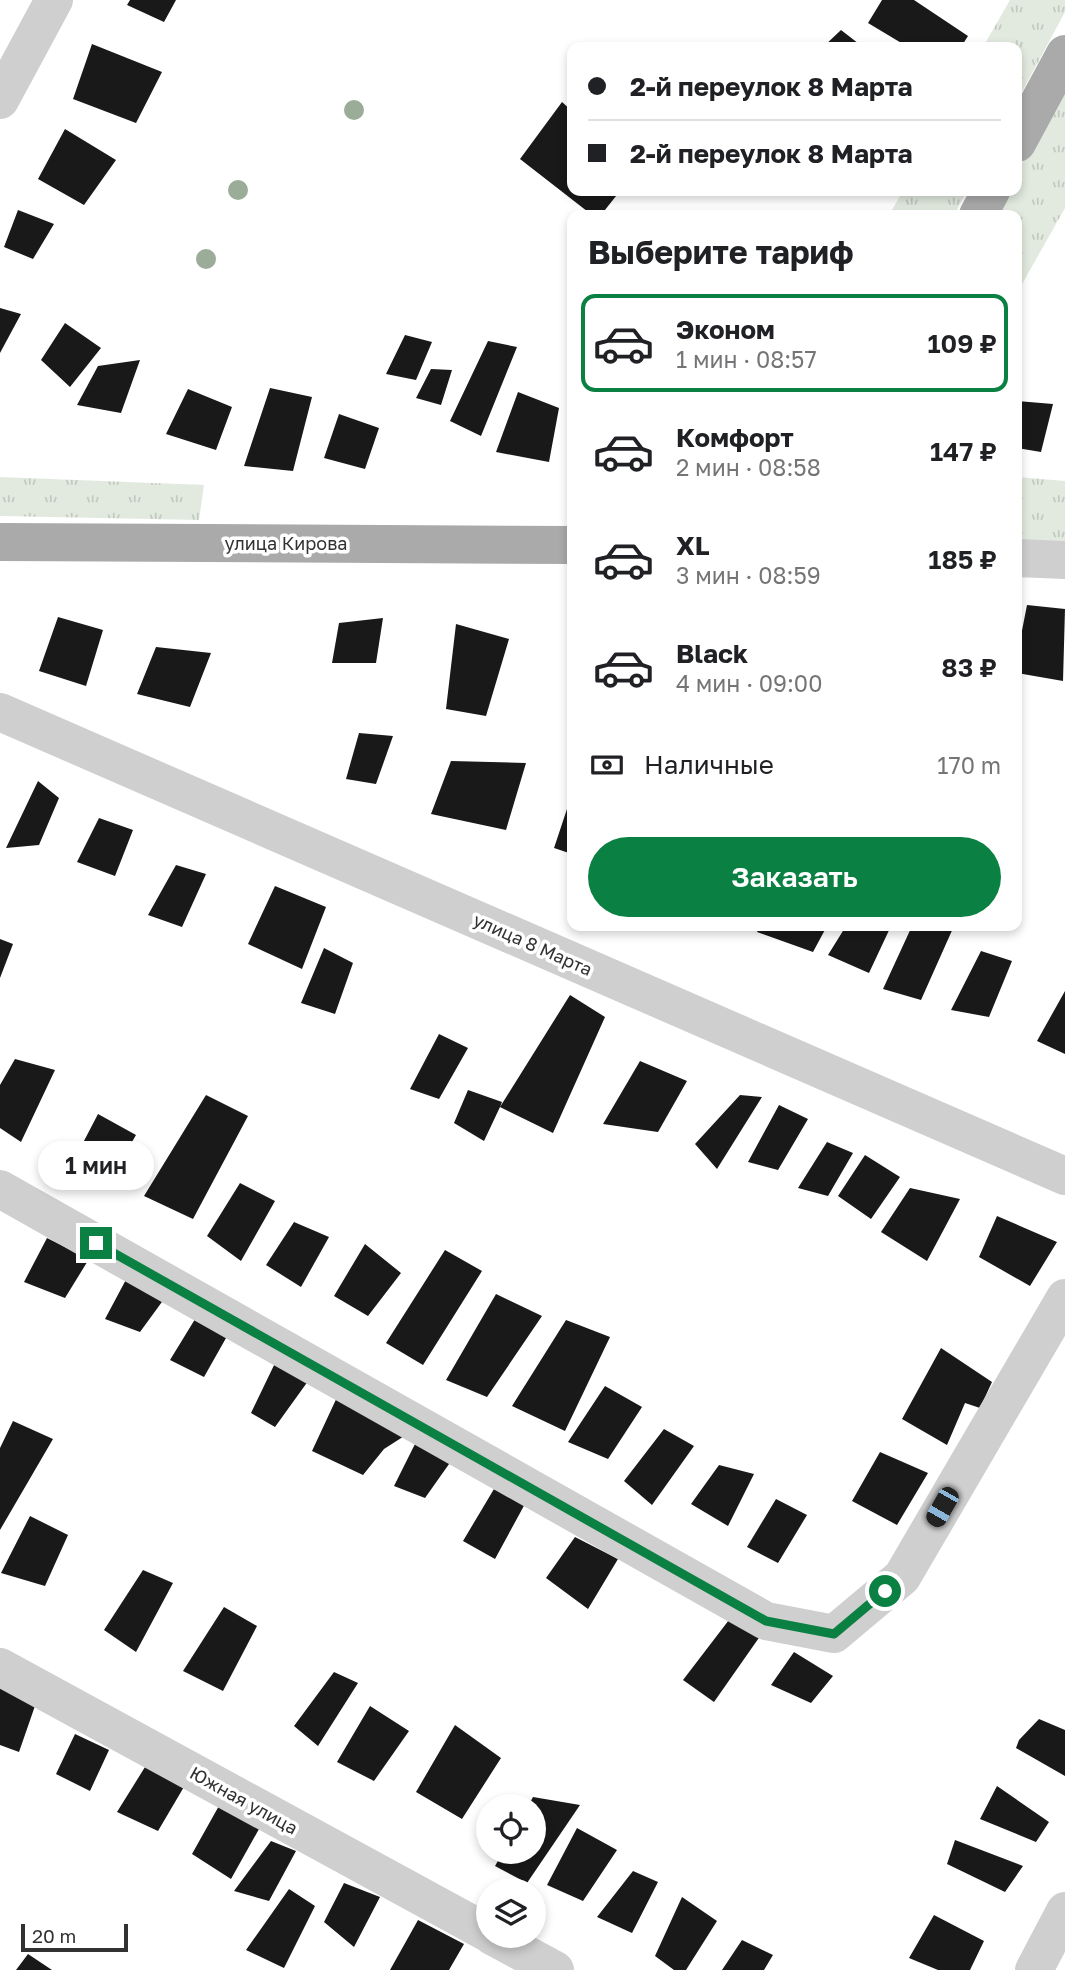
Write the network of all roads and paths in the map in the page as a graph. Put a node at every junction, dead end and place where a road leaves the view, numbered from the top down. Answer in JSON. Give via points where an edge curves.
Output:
{"nodes":[{"id":1,"x":54,"y":0,"type":"edge"},
{"id":2,"x":1065,"y":54,"type":"edge"},
{"id":3,"x":0,"y":100,"type":"edge"},
{"id":4,"x":1022,"y":134,"type":"edge"},
{"id":5,"x":0,"y":541,"type":"edge"},
{"id":6,"x":567,"y":545,"type":"edge"},
{"id":7,"x":1022,"y":558,"type":"edge"},
{"id":8,"x":1065,"y":560,"type":"edge"},
{"id":9,"x":0,"y":712,"type":"edge"},
{"id":10,"x":1065,"y":1175,"type":"edge"},
{"id":11,"x":0,"y":1189,"type":"edge"},
{"id":12,"x":1065,"y":1298,"type":"edge"},
{"id":13,"x":0,"y":1667,"type":"edge"},
{"id":14,"x":1065,"y":1911,"type":"edge"},
{"id":15,"x":476,"y":1926,"type":"edge"},
{"id":16,"x":515,"y":1948,"type":"edge"},
{"id":17,"x":555,"y":1970,"type":"edge"},
{"id":18,"x":1034,"y":1970,"type":"edge"}],
"edges":[{"from":1,"to":3,"type":"street"},
{"from":2,"to":4,"type":"main road"},
{"from":5,"to":6,"type":"main road","name":"улица Кирова"},
{"from":7,"to":8,"type":"street"},
{"from":9,"to":10,"type":"street","name":"улица 8 Марта"},
{"from":11,"to":12,"type":"street","via":[[766,1621],[834,1634],[901,1577]]},
{"from":13,"to":15,"type":"street","name":"Южная улица"},
{"from":14,"to":18,"type":"street"},
{"from":16,"to":17,"type":"street","name":"Южная улица"}]}
